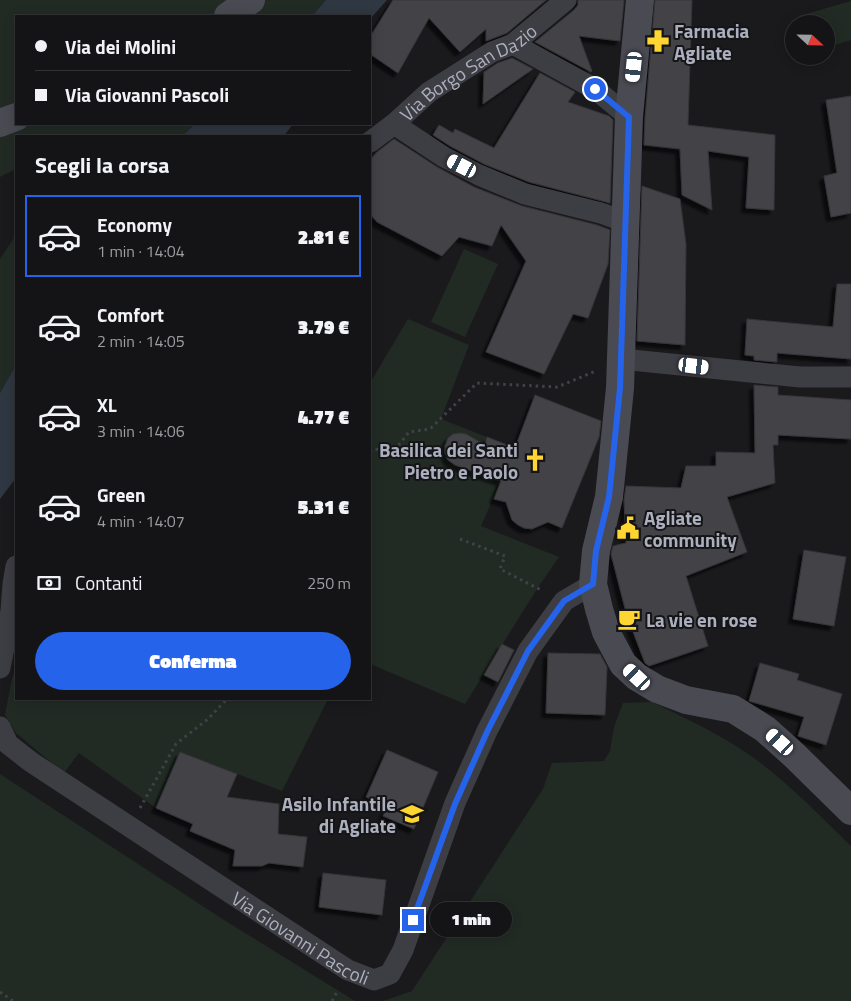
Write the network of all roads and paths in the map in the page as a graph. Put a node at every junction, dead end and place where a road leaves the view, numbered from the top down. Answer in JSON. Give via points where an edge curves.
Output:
{"nodes":[{"id":1,"x":251,"y":0,"type":"edge"},
{"id":2,"x":566,"y":0,"type":"edge"},
{"id":3,"x":640,"y":0,"type":"edge"},
{"id":4,"x":229,"y":15,"type":"edge"},
{"id":5,"x":513,"y":44,"type":"junction"},
{"id":6,"x":15,"y":117,"type":"edge"},
{"id":7,"x":629,"y":117,"type":"junction"},
{"id":8,"x":0,"y":123,"type":"edge"},
{"id":9,"x":394,"y":124,"type":"junction"},
{"id":10,"x":371,"y":141,"type":"edge"},
{"id":11,"x":625,"y":222,"type":"junction"},
{"id":12,"x":621,"y":359,"type":"junction"},
{"id":13,"x":851,"y":377,"type":"edge"},
{"id":14,"x":371,"y":451,"type":"edge"},
{"id":15,"x":460,"y":540,"type":"dead end"},
{"id":16,"x":15,"y":572,"type":"edge"},
{"id":17,"x":593,"y":584,"type":"junction"},
{"id":18,"x":537,"y":589,"type":"dead end"},
{"id":19,"x":0,"y":668,"type":"edge"},
{"id":20,"x":226,"y":700,"type":"edge"},
{"id":21,"x":0,"y":727,"type":"edge"},
{"id":22,"x":851,"y":811,"type":"edge"},
{"id":23,"x":128,"y":826,"type":"junction"},
{"id":24,"x":0,"y":992,"type":"edge"},
{"id":25,"x":13,"y":1001,"type":"edge"}],
"edges":[{"from":1,"to":4,"type":"street"},
{"from":2,"to":5,"type":"street","name":"Via Borgo San Dazio"},
{"from":3,"to":7,"type":"street"},
{"from":5,"to":7,"type":"street","via":[[595,89]]},
{"from":5,"to":9,"type":"street","name":"Via Borgo San Dazio","via":[[492,52],[429,92]]},
{"from":6,"to":8,"type":"street"},
{"from":7,"to":11,"type":"street"},
{"from":9,"to":10,"type":"street","name":"Via Borgo San Dazio"},
{"from":9,"to":11,"type":"street","via":[[444,158],[479,175],[525,194],[601,212]]},
{"from":11,"to":12,"type":"street"},
{"from":12,"to":13,"type":"street","via":[[800,377]]},
{"from":12,"to":14,"type":"path","via":[[557,388],[477,383],[430,429],[409,432],[394,451]]},
{"from":12,"to":17,"type":"street","via":[[609,497],[596,551]]},
{"from":15,"to":18,"type":"path","via":[[505,556],[500,569]]},
{"from":16,"to":19,"type":"street"},
{"from":17,"to":22,"type":"street","via":[[613,647],[623,664],[637,677],[686,700],[733,709],[765,729]]},
{"from":17,"to":23,"type":"street","name":"Via Giovanni Pascoli","via":[[564,601],[528,651],[455,804],[402,950],[390,974],[374,980],[348,970]]},
{"from":20,"to":23,"type":"path","via":[[176,744]]},
{"from":21,"to":23,"type":"street","name":"Via Giovanni Pascoli","via":[[8,744],[31,762]]},
{"from":24,"to":25,"type":"path"}]}
